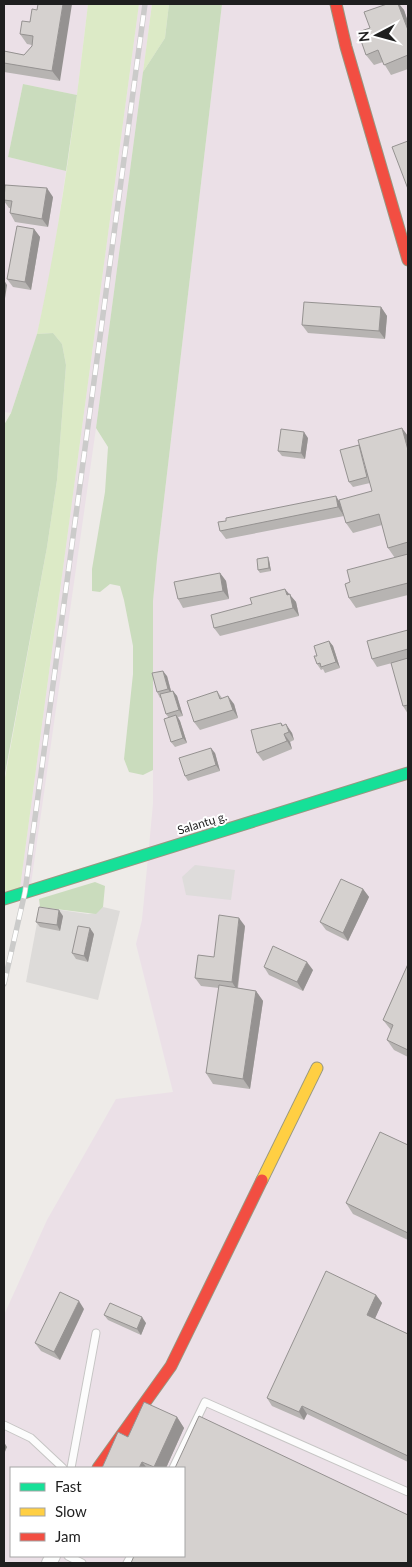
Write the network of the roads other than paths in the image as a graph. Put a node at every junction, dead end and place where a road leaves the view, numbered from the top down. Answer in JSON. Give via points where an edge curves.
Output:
{"nodes":[{"id":1,"x":336,"y":4,"type":"edge"},
{"id":2,"x":408,"y":260,"type":"edge"},
{"id":3,"x":408,"y":773,"type":"edge"},
{"id":4,"x":4,"y":899,"type":"edge"},
{"id":5,"x":317,"y":1068,"type":"dead end"},
{"id":6,"x":96,"y":1333,"type":"dead end"},
{"id":7,"x":4,"y":1425,"type":"edge"},
{"id":8,"x":62,"y":1467,"type":"edge"},
{"id":9,"x":71,"y":1467,"type":"edge"},
{"id":10,"x":99,"y":1467,"type":"edge"},
{"id":11,"x":173,"y":1467,"type":"edge"},
{"id":12,"x":408,"y":1492,"type":"edge"},
{"id":13,"x":70,"y":1557,"type":"edge"},
{"id":14,"x":82,"y":1563,"type":"edge"}],
"edges":[{"from":1,"to":2,"type":"street"},
{"from":3,"to":4,"type":"street","name":"Salantų g."},
{"from":5,"to":10,"type":"street","via":[[171,1366]]},
{"from":6,"to":9,"type":"lane"},
{"from":7,"to":8,"type":"lane","via":[[31,1438]]},
{"from":11,"to":12,"type":"lane","via":[[205,1402]]},
{"from":13,"to":14,"type":"lane"}]}
